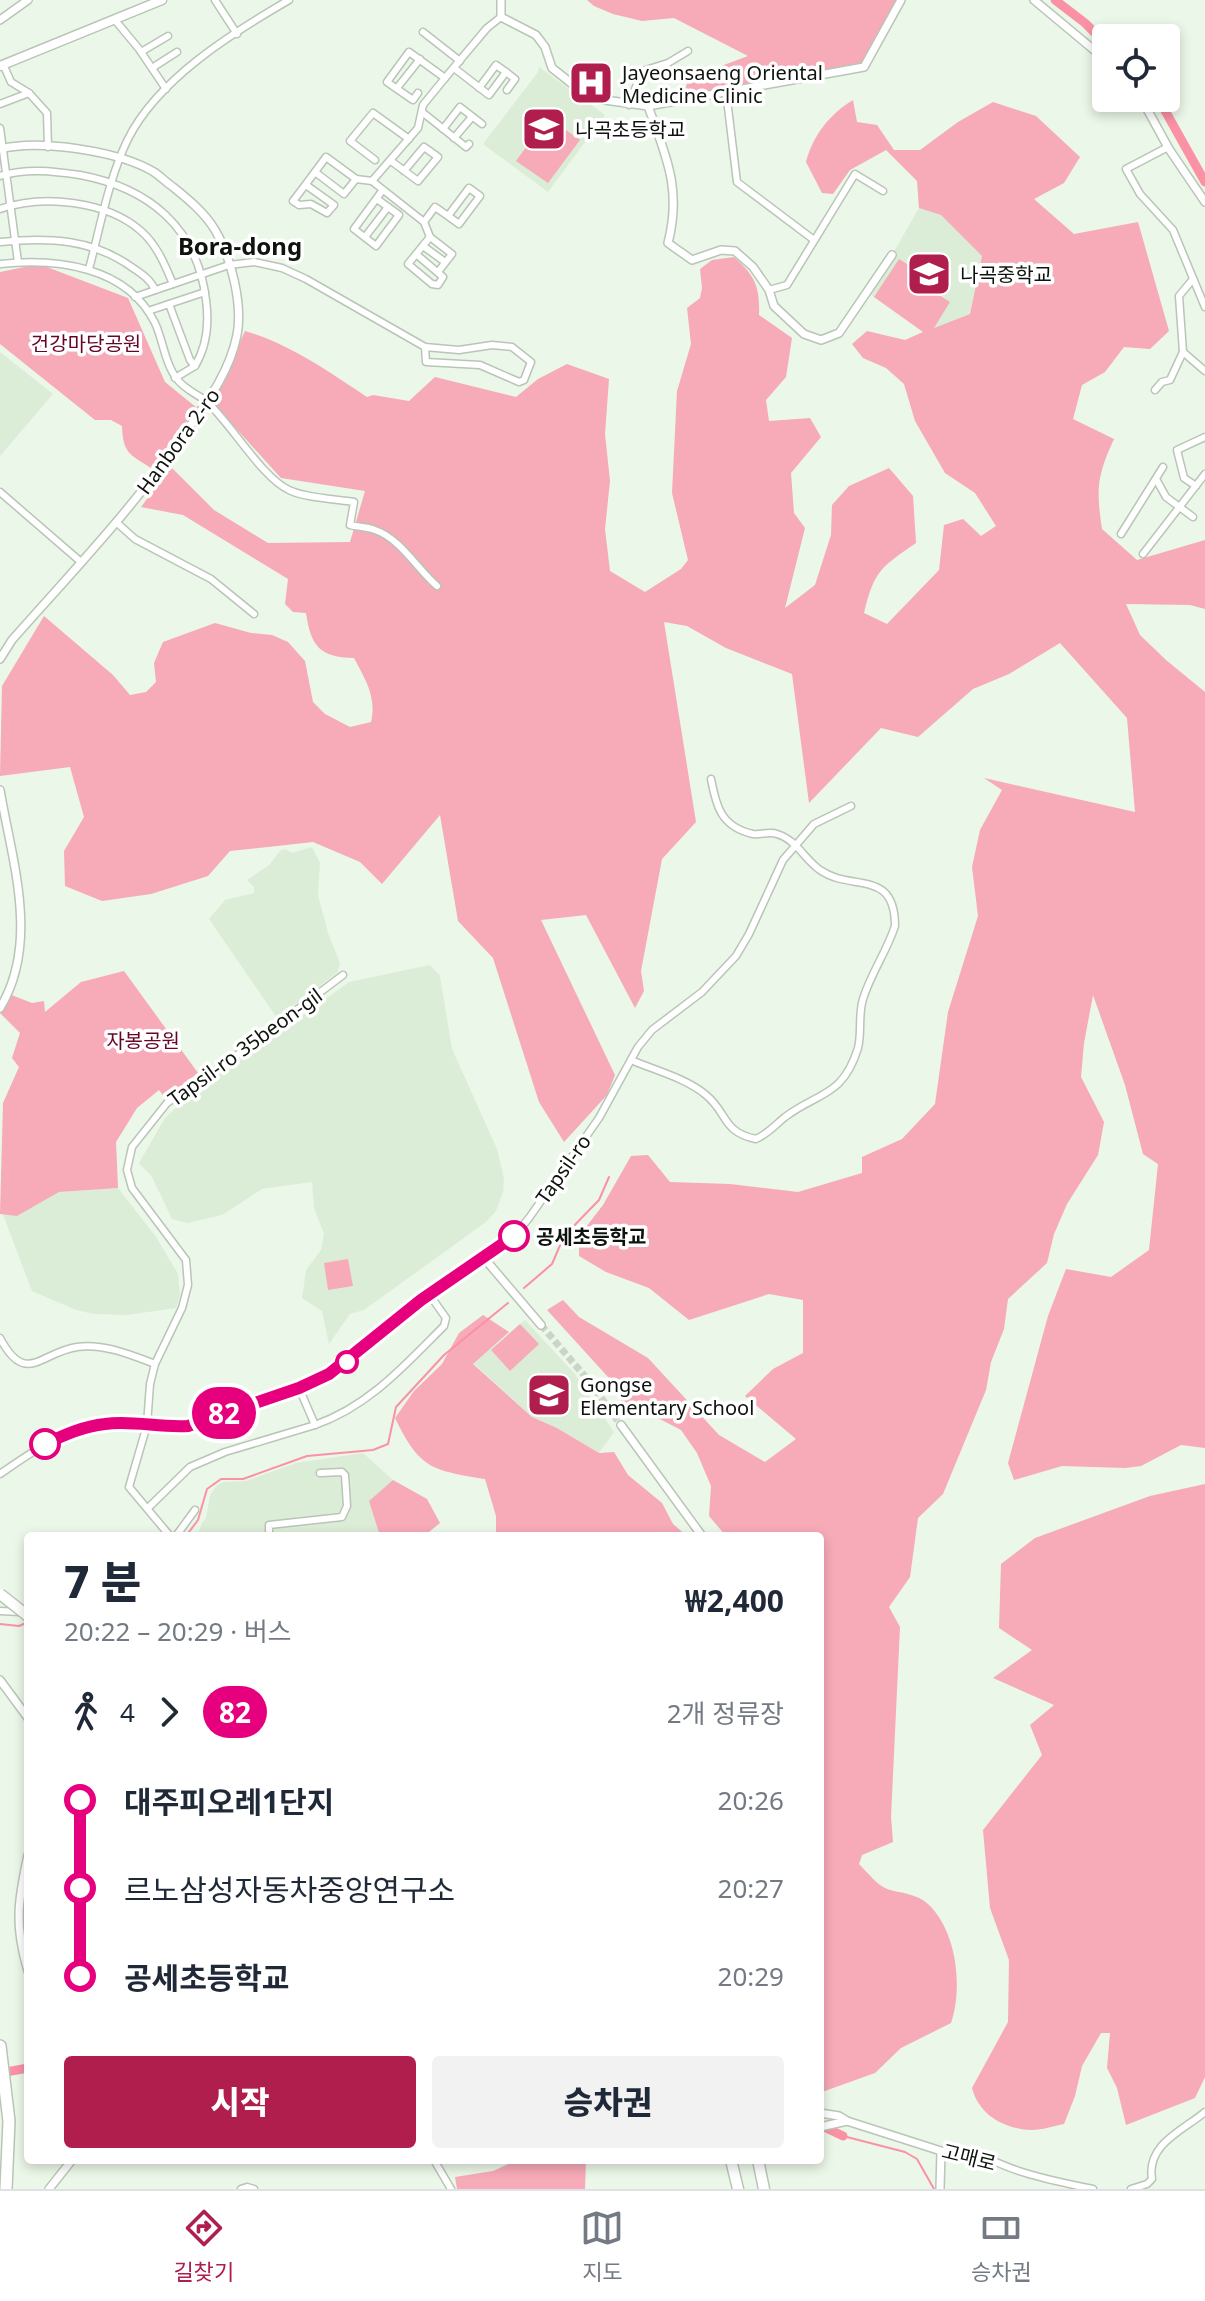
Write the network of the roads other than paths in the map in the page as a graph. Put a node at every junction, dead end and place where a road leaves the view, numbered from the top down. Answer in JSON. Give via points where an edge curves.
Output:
{"nodes":[{"id":1,"x":28,"y":0,"type":"edge"},
{"id":2,"x":162,"y":0,"type":"edge"},
{"id":3,"x":215,"y":0,"type":"edge"},
{"id":4,"x":289,"y":0,"type":"edge"},
{"id":5,"x":501,"y":0,"type":"edge"},
{"id":6,"x":901,"y":0,"type":"edge"},
{"id":7,"x":1034,"y":0,"type":"edge"},
{"id":8,"x":501,"y":17,"type":"junction"},
{"id":9,"x":0,"y":20,"type":"edge"},
{"id":10,"x":115,"y":20,"type":"junction"},
{"id":11,"x":423,"y":32,"type":"dead end"},
{"id":12,"x":237,"y":34,"type":"junction"},
{"id":13,"x":168,"y":36,"type":"dead end"},
{"id":14,"x":1092,"y":48,"type":"edge"},
{"id":15,"x":688,"y":51,"type":"dead end"},
{"id":16,"x":141,"y":52,"type":"junction"},
{"id":17,"x":177,"y":52,"type":"dead end"},
{"id":18,"x":420,"y":59,"type":"junction"},
{"id":19,"x":460,"y":61,"type":"junction"},
{"id":20,"x":2,"y":65,"type":"edge"},
{"id":21,"x":152,"y":68,"type":"junction"},
{"id":22,"x":454,"y":68,"type":"junction"},
{"id":23,"x":506,"y":72,"type":"junction"},
{"id":24,"x":445,"y":78,"type":"junction"},
{"id":25,"x":397,"y":88,"type":"junction"},
{"id":26,"x":479,"y":88,"type":"junction"},
{"id":27,"x":166,"y":89,"type":"junction"},
{"id":28,"x":507,"y":90,"type":"dead end"},
{"id":29,"x":726,"y":91,"type":"junction"},
{"id":30,"x":29,"y":93,"type":"junction"},
{"id":31,"x":418,"y":93,"type":"dead end"},
{"id":32,"x":0,"y":104,"type":"edge"},
{"id":33,"x":629,"y":105,"type":"junction"},
{"id":34,"x":648,"y":106,"type":"junction"},
{"id":35,"x":422,"y":112,"type":"junction"},
{"id":36,"x":1149,"y":112,"type":"edge"},
{"id":37,"x":472,"y":117,"type":"junction"},
{"id":38,"x":482,"y":124,"type":"dead end"},
{"id":39,"x":0,"y":128,"type":"edge"},
{"id":40,"x":443,"y":129,"type":"junction"},
{"id":41,"x":454,"y":138,"type":"junction"},
{"id":42,"x":409,"y":139,"type":"junction"},
{"id":43,"x":469,"y":144,"type":"dead end"},
{"id":44,"x":48,"y":147,"type":"junction"},
{"id":45,"x":1168,"y":147,"type":"junction"},
{"id":46,"x":2,"y":148,"type":"edge"},
{"id":47,"x":120,"y":158,"type":"junction"},
{"id":48,"x":375,"y":160,"type":"dead end"},
{"id":49,"x":391,"y":161,"type":"junction"},
{"id":50,"x":404,"y":171,"type":"junction"},
{"id":51,"x":315,"y":172,"type":"junction"},
{"id":52,"x":4,"y":175,"type":"edge"},
{"id":53,"x":356,"y":179,"type":"junction"},
{"id":54,"x":372,"y":181,"type":"junction"},
{"id":55,"x":113,"y":183,"type":"junction"},
{"id":56,"x":306,"y":185,"type":"junction"},
{"id":57,"x":382,"y":191,"type":"junction"},
{"id":58,"x":883,"y":191,"type":"dead end"},
{"id":59,"x":344,"y":194,"type":"junction"},
{"id":60,"x":377,"y":199,"type":"junction"},
{"id":61,"x":1205,"y":202,"type":"edge"},
{"id":62,"x":11,"y":205,"type":"junction"},
{"id":63,"x":334,"y":205,"type":"junction"},
{"id":64,"x":388,"y":207,"type":"junction"},
{"id":65,"x":0,"y":209,"type":"edge"},
{"id":66,"x":105,"y":211,"type":"junction"},
{"id":67,"x":448,"y":216,"type":"junction"},
{"id":68,"x":424,"y":222,"type":"junction"},
{"id":69,"x":459,"y":224,"type":"junction"},
{"id":70,"x":469,"y":229,"type":"dead end"},
{"id":71,"x":365,"y":237,"type":"junction"},
{"id":72,"x":430,"y":237,"type":"junction"},
{"id":73,"x":814,"y":240,"type":"junction"},
{"id":74,"x":15,"y":241,"type":"junction"},
{"id":75,"x":0,"y":242,"type":"edge"},
{"id":76,"x":95,"y":246,"type":"junction"},
{"id":77,"x":423,"y":246,"type":"junction"},
{"id":78,"x":416,"y":254,"type":"junction"},
{"id":79,"x":892,"y":255,"type":"dead end"},
{"id":80,"x":18,"y":262,"type":"junction"},
{"id":81,"x":445,"y":262,"type":"junction"},
{"id":82,"x":0,"y":264,"type":"edge"},
{"id":83,"x":229,"y":265,"type":"junction"},
{"id":84,"x":89,"y":269,"type":"junction"},
{"id":85,"x":438,"y":272,"type":"junction"},
{"id":86,"x":201,"y":274,"type":"junction"},
{"id":87,"x":1193,"y":279,"type":"junction"},
{"id":88,"x":173,"y":284,"type":"junction"},
{"id":89,"x":155,"y":290,"type":"junction"},
{"id":90,"x":769,"y":290,"type":"junction"},
{"id":91,"x":205,"y":292,"type":"junction"},
{"id":92,"x":135,"y":297,"type":"junction"},
{"id":93,"x":169,"y":304,"type":"junction"},
{"id":94,"x":1205,"y":307,"type":"edge"},
{"id":95,"x":148,"y":311,"type":"junction"},
{"id":96,"x":425,"y":347,"type":"junction"},
{"id":97,"x":1183,"y":352,"type":"junction"},
{"id":98,"x":195,"y":366,"type":"junction"},
{"id":99,"x":1205,"y":371,"type":"edge"},
{"id":100,"x":175,"y":378,"type":"junction"},
{"id":101,"x":1155,"y":390,"type":"dead end"},
{"id":102,"x":207,"y":402,"type":"junction"},
{"id":103,"x":1205,"y":437,"type":"edge"},
{"id":104,"x":1163,"y":467,"type":"dead end"},
{"id":105,"x":1205,"y":474,"type":"edge"},
{"id":106,"x":1156,"y":479,"type":"junction"},
{"id":107,"x":1196,"y":486,"type":"junction"},
{"id":108,"x":0,"y":492,"type":"edge"},
{"id":109,"x":1178,"y":508,"type":"junction"},
{"id":110,"x":1193,"y":517,"type":"dead end"},
{"id":111,"x":116,"y":522,"type":"junction"},
{"id":112,"x":1121,"y":534,"type":"dead end"},
{"id":113,"x":1143,"y":554,"type":"dead end"},
{"id":114,"x":81,"y":562,"type":"junction"},
{"id":115,"x":437,"y":586,"type":"dead end"},
{"id":116,"x":254,"y":614,"type":"dead end"},
{"id":117,"x":0,"y":659,"type":"edge"},
{"id":118,"x":711,"y":779,"type":"dead end"},
{"id":119,"x":0,"y":790,"type":"edge"},
{"id":120,"x":851,"y":806,"type":"dead end"},
{"id":121,"x":797,"y":845,"type":"junction"},
{"id":122,"x":343,"y":975,"type":"dead end"},
{"id":123,"x":0,"y":1008,"type":"edge"},
{"id":124,"x":631,"y":1060,"type":"junction"},
{"id":125,"x":484,"y":1258,"type":"junction"},
{"id":126,"x":429,"y":1294,"type":"junction"},
{"id":127,"x":541,"y":1325,"type":"tunnel mouth"},
{"id":128,"x":0,"y":1338,"type":"edge"},
{"id":129,"x":155,"y":1364,"type":"junction"},
{"id":130,"x":299,"y":1388,"type":"junction"},
{"id":131,"x":147,"y":1425,"type":"junction"},
{"id":132,"x":315,"y":1425,"type":"junction"},
{"id":133,"x":621,"y":1425,"type":"tunnel mouth"},
{"id":134,"x":0,"y":1473,"type":"edge"},
{"id":135,"x":320,"y":1473,"type":"dead end"},
{"id":136,"x":148,"y":1508,"type":"junction"},
{"id":137,"x":195,"y":1510,"type":"dead end"},
{"id":138,"x":167,"y":1532,"type":"edge"},
{"id":139,"x":179,"y":1532,"type":"edge"},
{"id":140,"x":269,"y":1532,"type":"edge"},
{"id":141,"x":699,"y":1532,"type":"edge"},
{"id":142,"x":0,"y":1594,"type":"edge"},
{"id":143,"x":24,"y":1610,"type":"edge"},
{"id":144,"x":0,"y":1611,"type":"edge"},
{"id":145,"x":24,"y":1613,"type":"edge"},
{"id":146,"x":0,"y":1680,"type":"edge"},
{"id":147,"x":24,"y":1713,"type":"edge"},
{"id":148,"x":24,"y":1872,"type":"edge"},
{"id":149,"x":24,"y":1948,"type":"edge"},
{"id":150,"x":1,"y":2052,"type":"edge"},
{"id":151,"x":1205,"y":2112,"type":"edge"},
{"id":152,"x":824,"y":2119,"type":"edge"},
{"id":153,"x":824,"y":2121,"type":"edge"},
{"id":154,"x":847,"y":2121,"type":"junction"},
{"id":155,"x":941,"y":2151,"type":"junction"},
{"id":156,"x":69,"y":2164,"type":"edge"},
{"id":157,"x":436,"y":2164,"type":"edge"},
{"id":158,"x":732,"y":2164,"type":"edge"},
{"id":159,"x":759,"y":2164,"type":"edge"},
{"id":160,"x":940,"y":2187,"type":"edge"},
{"id":161,"x":764,"y":2188,"type":"edge"},
{"id":162,"x":6,"y":2189,"type":"edge"},
{"id":163,"x":49,"y":2189,"type":"edge"},
{"id":164,"x":241,"y":2189,"type":"edge"},
{"id":165,"x":254,"y":2189,"type":"edge"},
{"id":166,"x":451,"y":2189,"type":"edge"},
{"id":167,"x":738,"y":2189,"type":"edge"},
{"id":168,"x":1093,"y":2189,"type":"edge"},
{"id":169,"x":1131,"y":2189,"type":"edge"}],
"edges":[{"from":1,"to":9,"type":"street"},
{"from":2,"to":10,"type":"main road"},
{"from":3,"to":12,"type":"street"},
{"from":4,"to":12,"type":"street"},
{"from":5,"to":8,"type":"street"},
{"from":6,"to":29,"type":"street","via":[[864,67]]},
{"from":7,"to":14,"type":"street"},
{"from":8,"to":19,"type":"street"},
{"from":8,"to":33,"type":"street","via":[[536,35],[552,68],[590,98]]},
{"from":10,"to":16,"type":"street"},
{"from":10,"to":20,"type":"main road"},
{"from":11,"to":19,"type":"street"},
{"from":12,"to":27,"type":"street"},
{"from":13,"to":16,"type":"street"},
{"from":15,"to":33,"type":"street","via":[[636,73]]},
{"from":16,"to":21,"type":"street"},
{"from":17,"to":21,"type":"street"},
{"from":18,"to":24,"type":"street"},
{"from":18,"to":25,"type":"street"},
{"from":18,"to":25,"type":"street","via":[[409,52],[387,82]]},
{"from":19,"to":22,"type":"street"},
{"from":20,"to":30,"type":"street","via":[[11,82]]},
{"from":21,"to":27,"type":"street"},
{"from":22,"to":24,"type":"street"},
{"from":22,"to":26,"type":"street"},
{"from":23,"to":26,"type":"street","via":[[489,95]]},
{"from":23,"to":26,"type":"street","via":[[496,65]]},
{"from":23,"to":28,"type":"street","via":[[515,79]]},
{"from":24,"to":35,"type":"street"},
{"from":25,"to":31,"type":"street","via":[[413,100]]},
{"from":27,"to":47,"type":"street","via":[[140,119]]},
{"from":29,"to":34,"type":"street"},
{"from":29,"to":73,"type":"street","via":[[737,182]]},
{"from":30,"to":32,"type":"street"},
{"from":30,"to":44,"type":"street","via":[[47,113]]},
{"from":33,"to":34,"type":"street"},
{"from":34,"to":90,"type":"street","via":[[676,201],[668,243],[692,260],[735,251]]},
{"from":35,"to":40,"type":"street"},
{"from":35,"to":42,"type":"street"},
{"from":36,"to":45,"type":"street"},
{"from":37,"to":38,"type":"street"},
{"from":37,"to":40,"type":"street","via":[[460,107]]},
{"from":37,"to":41,"type":"street"},
{"from":39,"to":46,"type":"street"},
{"from":40,"to":41,"type":"street"},
{"from":41,"to":43,"type":"street"},
{"from":42,"to":48,"type":"street","via":[[373,113],[350,141]]},
{"from":42,"to":49,"type":"street"},
{"from":44,"to":46,"type":"street","name":"Hanbora 2-ro"},
{"from":44,"to":47,"type":"street","name":"Hanbora 2-ro"},
{"from":45,"to":61,"type":"street"},
{"from":45,"to":87,"type":"street","via":[[1126,169],[1140,194],[1173,230]]},
{"from":46,"to":52,"type":"street"},
{"from":47,"to":55,"type":"street"},
{"from":47,"to":83,"type":"street","name":"Hanbora 2-ro","via":[[152,171],[199,211],[215,230]]},
{"from":49,"to":50,"type":"street"},
{"from":49,"to":54,"type":"street"},
{"from":50,"to":50,"type":"street","via":[[418,181],[438,157],[424,147]]},
{"from":51,"to":53,"type":"street","via":[[326,157]]},
{"from":51,"to":56,"type":"street"},
{"from":51,"to":59,"type":"street"},
{"from":52,"to":55,"type":"street","via":[[63,172]]},
{"from":52,"to":62,"type":"street"},
{"from":53,"to":54,"type":"street"},
{"from":53,"to":59,"type":"street"},
{"from":54,"to":57,"type":"street"},
{"from":55,"to":66,"type":"street"},
{"from":55,"to":86,"type":"street","via":[[164,211],[183,234]]},
{"from":56,"to":63,"type":"street"},
{"from":56,"to":63,"type":"street","via":[[293,201],[327,213]]},
{"from":57,"to":60,"type":"street"},
{"from":57,"to":68,"type":"street"},
{"from":58,"to":73,"type":"street","via":[[855,174]]},
{"from":59,"to":63,"type":"street"},
{"from":60,"to":64,"type":"street"},
{"from":60,"to":71,"type":"street","via":[[354,229]]},
{"from":62,"to":65,"type":"street"},
{"from":62,"to":66,"type":"street","via":[[57,202]]},
{"from":62,"to":74,"type":"street"},
{"from":64,"to":71,"type":"street"},
{"from":64,"to":71,"type":"street","via":[[399,215],[376,246]]},
{"from":66,"to":76,"type":"street"},
{"from":66,"to":88,"type":"street","via":[[143,232]]},
{"from":67,"to":68,"type":"street","via":[[435,207]]},
{"from":67,"to":69,"type":"street"},
{"from":67,"to":69,"type":"street","via":[[469,188],[480,196]]},
{"from":68,"to":72,"type":"street"},
{"from":69,"to":70,"type":"street"},
{"from":72,"to":77,"type":"street"},
{"from":72,"to":81,"type":"street","via":[[452,254]]},
{"from":73,"to":90,"type":"street","via":[[787,285]]},
{"from":74,"to":75,"type":"street"},
{"from":74,"to":76,"type":"street"},
{"from":74,"to":80,"type":"street"},
{"from":76,"to":84,"type":"street"},
{"from":76,"to":89,"type":"street","via":[[142,274]]},
{"from":77,"to":78,"type":"street"},
{"from":77,"to":81,"type":"street"},
{"from":78,"to":85,"type":"street"},
{"from":78,"to":85,"type":"street","via":[[408,264],[432,284],[443,280]]},
{"from":79,"to":90,"type":"street","via":[[839,333],[821,340],[804,334],[774,306]]},
{"from":80,"to":82,"type":"street"},
{"from":80,"to":84,"type":"street"},
{"from":81,"to":85,"type":"street"},
{"from":83,"to":86,"type":"street"},
{"from":83,"to":96,"type":"street","via":[[254,262],[282,268]]},
{"from":83,"to":102,"type":"street","name":"Hanbora 2-ro","via":[[238,328],[231,358]]},
{"from":84,"to":92,"type":"street"},
{"from":86,"to":88,"type":"street"},
{"from":86,"to":91,"type":"street"},
{"from":87,"to":94,"type":"street"},
{"from":87,"to":97,"type":"street","via":[[1179,296]]},
{"from":88,"to":89,"type":"street"},
{"from":89,"to":92,"type":"street"},
{"from":91,"to":93,"type":"street"},
{"from":91,"to":98,"type":"street","via":[[207,322]]},
{"from":92,"to":95,"type":"street"},
{"from":93,"to":95,"type":"street"},
{"from":93,"to":98,"type":"street"},
{"from":95,"to":100,"type":"street"},
{"from":96,"to":96,"type":"street","via":[[512,347],[531,362],[519,382],[480,365],[426,362]]},
{"from":97,"to":99,"type":"street"},
{"from":97,"to":101,"type":"street","via":[[1170,380]]},
{"from":98,"to":100,"type":"street"},
{"from":100,"to":102,"type":"street"},
{"from":102,"to":111,"type":"street","name":"Hanbora 2-ro"},
{"from":102,"to":115,"type":"street","via":[[288,490],[354,502],[350,525],[392,538]]},
{"from":103,"to":107,"type":"street","via":[[1177,450],[1184,478]]},
{"from":104,"to":106,"type":"street"},
{"from":105,"to":107,"type":"street"},
{"from":106,"to":109,"type":"street"},
{"from":106,"to":112,"type":"street"},
{"from":107,"to":109,"type":"street"},
{"from":108,"to":114,"type":"street"},
{"from":109,"to":110,"type":"street"},
{"from":109,"to":113,"type":"street"},
{"from":111,"to":114,"type":"street","name":"Hanbora 2-ro"},
{"from":111,"to":116,"type":"street","via":[[135,539],[211,579]]},
{"from":114,"to":117,"type":"street","name":"Hanbora 2-ro"},
{"from":118,"to":121,"type":"street","via":[[716,808],[732,824],[753,834],[776,833]]},
{"from":119,"to":123,"type":"street","via":[[21,930],[15,973]]},
{"from":120,"to":121,"type":"street","name":"Tapsil-ro","via":[[814,824]]},
{"from":121,"to":124,"type":"street","name":"Tapsil-ro","via":[[783,860],[736,956],[702,992],[652,1030]]},
{"from":121,"to":124,"type":"street","via":[[819,870],[883,889],[895,913],[892,937],[862,1002],[859,1045],[836,1087],[756,1139],[736,1133],[705,1094]]},
{"from":122,"to":129,"type":"street","name":"Tapsil-ro 35beon-gil","via":[[167,1103],[132,1147],[127,1170],[132,1188],[186,1260],[188,1285],[182,1308]]},
{"from":124,"to":125,"type":"street","name":"Tapsil-ro","via":[[599,1118],[529,1218],[512,1239]]},
{"from":125,"to":126,"type":"street","name":"Tapsil-ro"},
{"from":125,"to":127,"type":"street"},
{"from":126,"to":130,"type":"street","name":"Tapsil-ro","via":[[345,1364]]},
{"from":126,"to":132,"type":"street","via":[[446,1318],[444,1326],[377,1392]]},
{"from":128,"to":129,"type":"street","via":[[19,1363],[98,1346]]},
{"from":129,"to":131,"type":"street","name":"Tapsil-ro 35beon-gil"},
{"from":130,"to":131,"type":"street","name":"Tapsil-ro","via":[[188,1426]]},
{"from":130,"to":132,"type":"street"},
{"from":131,"to":134,"type":"street","name":"Tapsil-ro","via":[[107,1423],[73,1431]]},
{"from":131,"to":136,"type":"street","name":"Tapsil-ro 35beon-gil","via":[[129,1487]]},
{"from":132,"to":136,"type":"street","via":[[190,1467]]},
{"from":133,"to":141,"type":"street"},
{"from":135,"to":140,"type":"street","via":[[345,1475],[347,1506],[342,1517],[269,1525]]},
{"from":136,"to":138,"type":"street"},
{"from":137,"to":139,"type":"street"},
{"from":142,"to":143,"type":"highway","bridge":true},
{"from":144,"to":145,"type":"street"},
{"from":146,"to":147,"type":"street"},
{"from":148,"to":149,"type":"street","via":[[18,1937]]},
{"from":150,"to":162,"type":"highway","via":[[9,2121]]},
{"from":151,"to":169,"type":"street","via":[[1161,2144],[1152,2179]]},
{"from":152,"to":154,"type":"street","name":"고매로","via":[[839,2116]]},
{"from":153,"to":154,"type":"street"},
{"from":154,"to":155,"type":"street","name":"고매로"},
{"from":155,"to":160,"type":"street"},
{"from":155,"to":168,"type":"street","name":"고매로","via":[[965,2152]]},
{"from":156,"to":163,"type":"street"},
{"from":157,"to":166,"type":"street"},
{"from":158,"to":167,"type":"highway"},
{"from":159,"to":161,"type":"highway"},
{"from":164,"to":165,"type":"street"}]}
